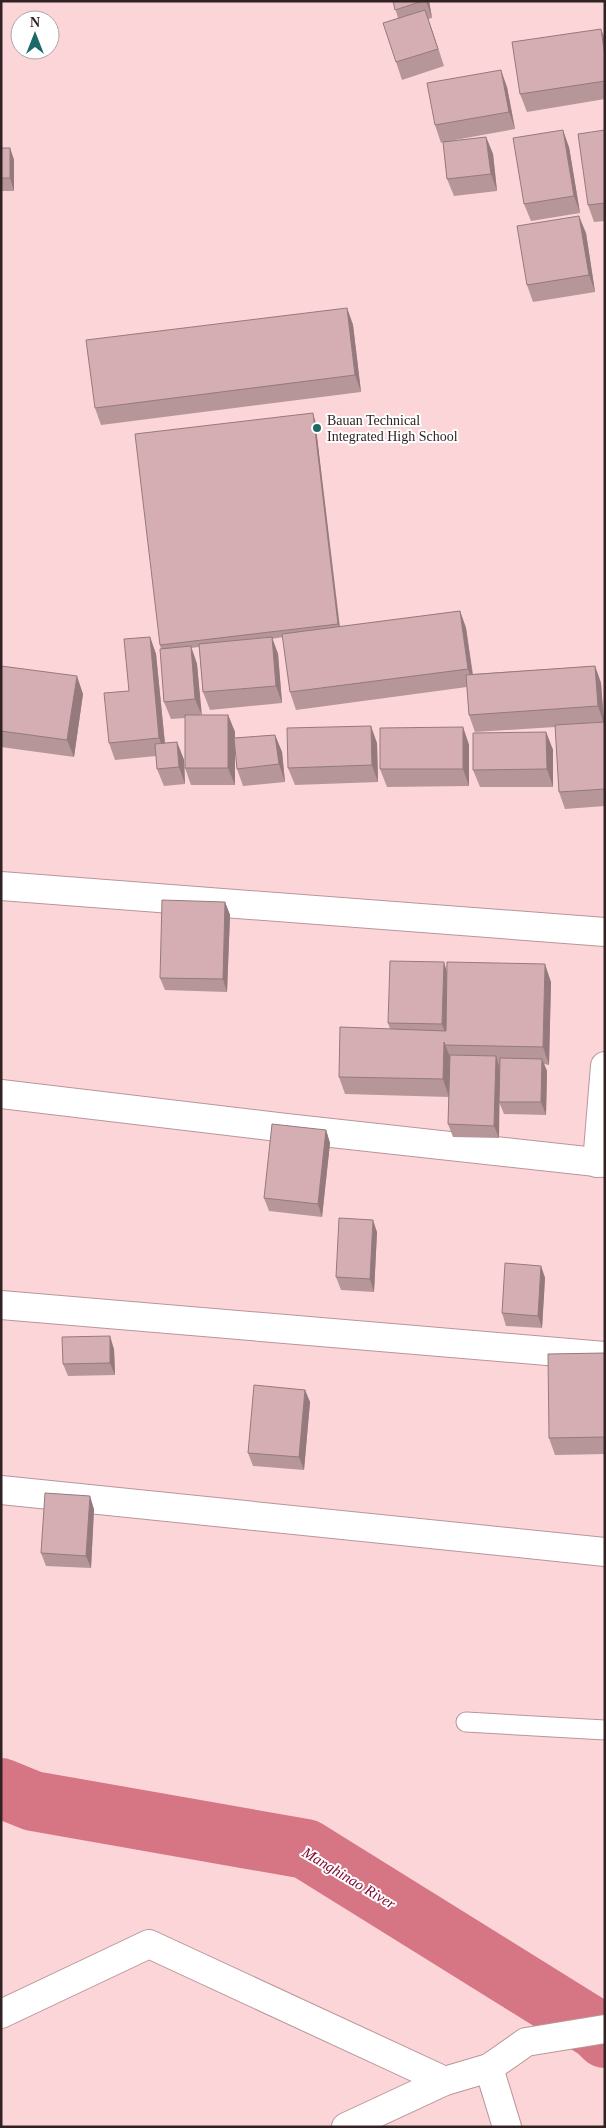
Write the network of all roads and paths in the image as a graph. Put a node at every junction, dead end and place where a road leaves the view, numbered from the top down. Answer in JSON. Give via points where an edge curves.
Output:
{"nodes":[{"id":1,"x":1,"y":886,"type":"edge"},
{"id":2,"x":605,"y":932,"type":"edge"},
{"id":3,"x":605,"y":1066,"type":"edge"},
{"id":4,"x":1,"y":1094,"type":"edge"},
{"id":5,"x":601,"y":1163,"type":"edge"},
{"id":6,"x":1,"y":1305,"type":"edge"},
{"id":7,"x":605,"y":1356,"type":"edge"},
{"id":8,"x":1,"y":1490,"type":"edge"},
{"id":9,"x":605,"y":1552,"type":"edge"},
{"id":10,"x":466,"y":1722,"type":"dead end"},
{"id":11,"x":605,"y":1730,"type":"edge"},
{"id":12,"x":1,"y":2014,"type":"edge"},
{"id":13,"x":601,"y":2030,"type":"edge"},
{"id":14,"x":489,"y":2068,"type":"junction"},
{"id":15,"x":445,"y":2081,"type":"junction"},
{"id":16,"x":346,"y":2127,"type":"edge"},
{"id":17,"x":507,"y":2127,"type":"edge"}],
"edges":[{"from":1,"to":2,"type":"street"},
{"from":3,"to":5,"type":"street"},
{"from":4,"to":5,"type":"street"},
{"from":6,"to":7,"type":"street"},
{"from":8,"to":9,"type":"street"},
{"from":10,"to":11,"type":"lane"},
{"from":12,"to":15,"type":"street","via":[[149,1944]]},
{"from":13,"to":14,"type":"street","via":[[526,2042]]},
{"from":14,"to":15,"type":"street"},
{"from":14,"to":17,"type":"street"},
{"from":15,"to":16,"type":"street"}]}
